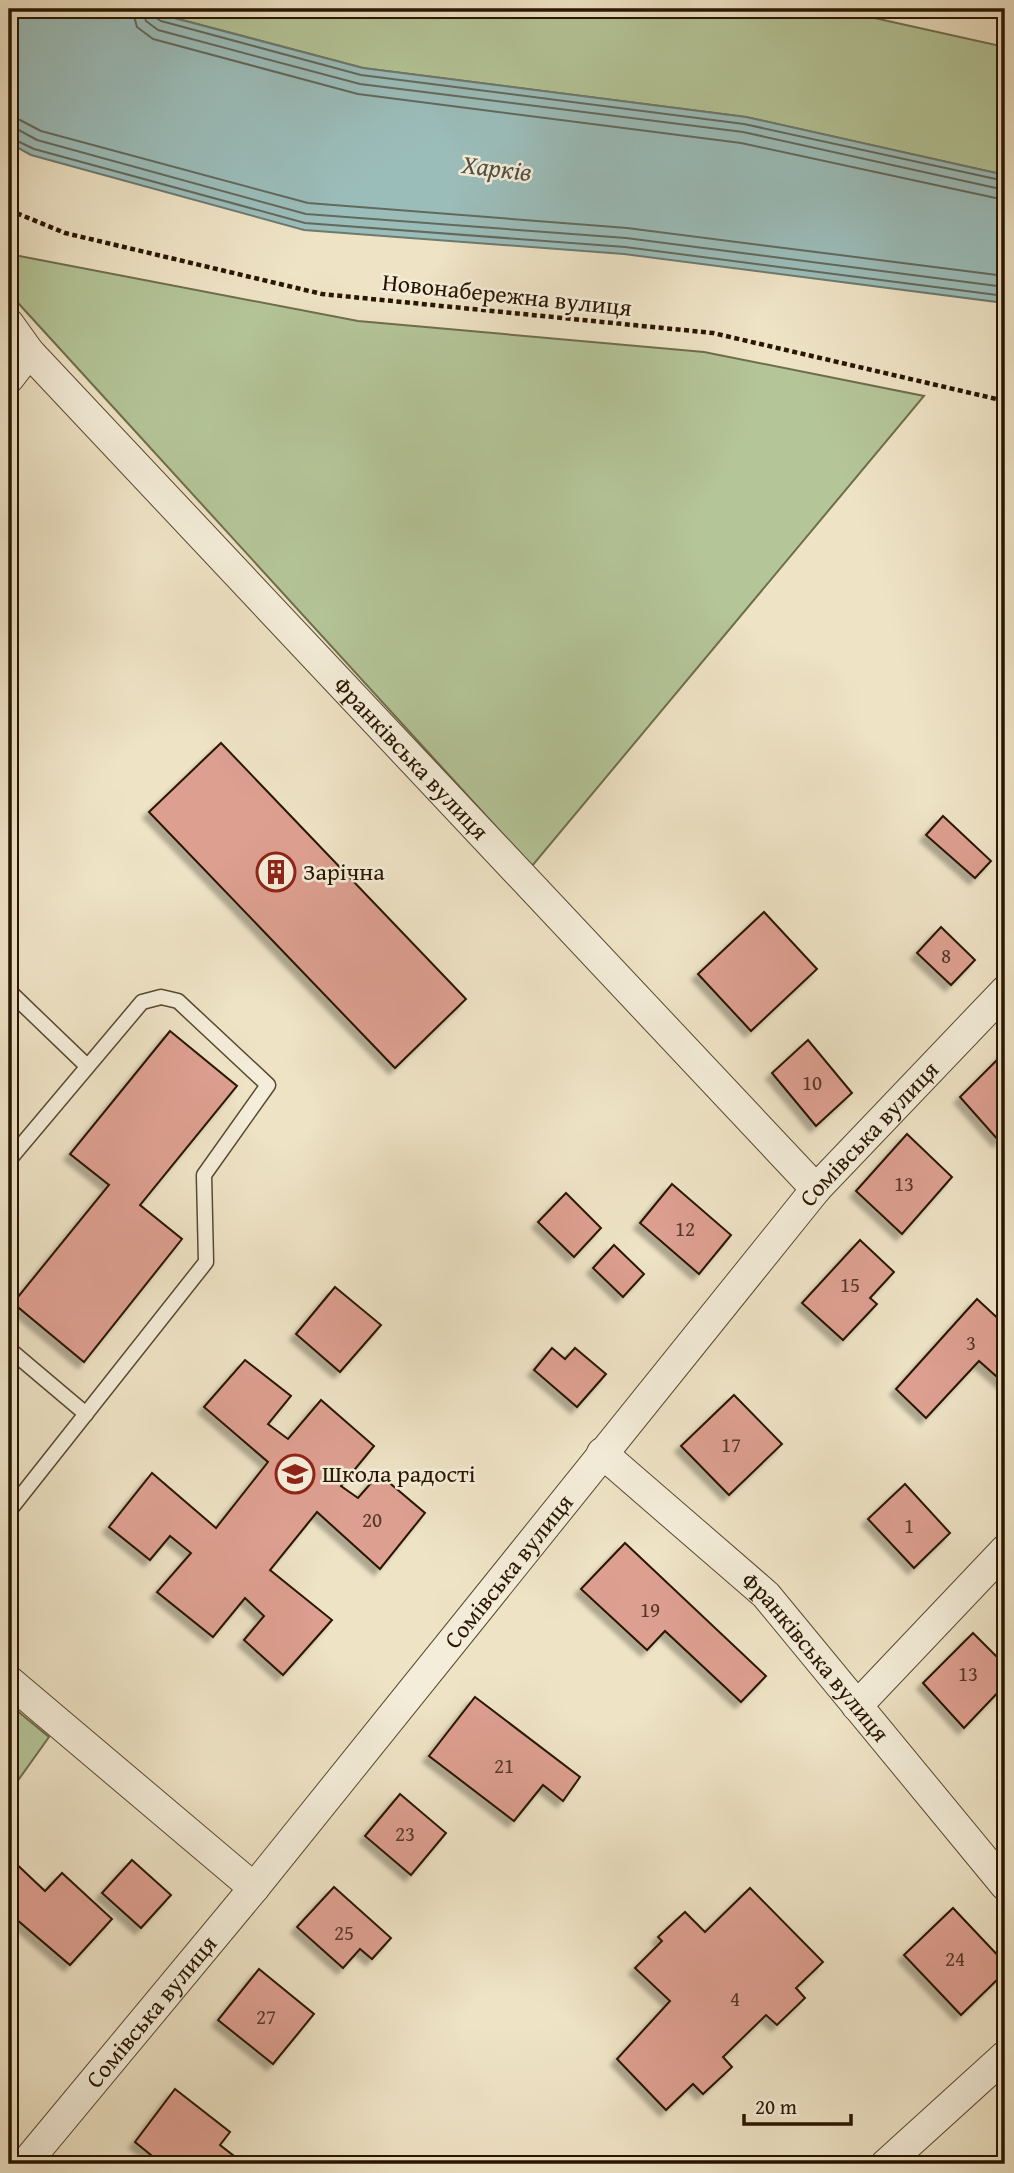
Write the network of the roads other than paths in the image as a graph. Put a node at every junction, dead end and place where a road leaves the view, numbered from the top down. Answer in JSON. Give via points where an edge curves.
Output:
{"nodes":[{"id":1,"x":9,"y":324,"type":"edge"},
{"id":2,"x":29,"y":352,"type":"junction"},
{"id":3,"x":9,"y":378,"type":"edge"},
{"id":4,"x":9,"y":991,"type":"edge"},
{"id":5,"x":1005,"y":992,"type":"edge"},
{"id":6,"x":87,"y":1066,"type":"junction"},
{"id":7,"x":9,"y":1160,"type":"edge"},
{"id":8,"x":816,"y":1189,"type":"junction"},
{"id":9,"x":9,"y":1349,"type":"edge"},
{"id":10,"x":86,"y":1414,"type":"junction"},
{"id":11,"x":602,"y":1453,"type":"junction"},
{"id":12,"x":9,"y":1511,"type":"edge"},
{"id":13,"x":1005,"y":1550,"type":"edge"},
{"id":14,"x":9,"y":1681,"type":"edge"},
{"id":15,"x":857,"y":1706,"type":"junction"},
{"id":16,"x":1005,"y":1885,"type":"edge"},
{"id":17,"x":254,"y":1888,"type":"junction"},
{"id":18,"x":1005,"y":2056,"type":"edge"},
{"id":19,"x":25,"y":2164,"type":"edge"},
{"id":20,"x":886,"y":2164,"type":"edge"}],
"edges":[{"from":1,"to":2,"type":"street","name":"Франківська вулиця"},
{"from":2,"to":3,"type":"street"},
{"from":2,"to":8,"type":"street","name":"Франківська вулиця"},
{"from":4,"to":6,"type":"lane"},
{"from":5,"to":8,"type":"street","name":"Сомівська вулиця"},
{"from":6,"to":7,"type":"lane"},
{"from":6,"to":10,"type":"lane","via":[[142,1002],[161,997],[178,1001],[268,1085],[204,1175],[206,1262]]},
{"from":8,"to":11,"type":"street","name":"Сомівська вулиця"},
{"from":9,"to":10,"type":"lane"},
{"from":10,"to":12,"type":"lane"},
{"from":11,"to":15,"type":"street","name":"Франківська вулиця","via":[[766,1595]]},
{"from":11,"to":17,"type":"street","name":"Сомівська вулиця"},
{"from":13,"to":15,"type":"street"},
{"from":14,"to":17,"type":"street"},
{"from":15,"to":16,"type":"street","name":"Франківська вулиця"},
{"from":17,"to":19,"type":"street","name":"Сомівська вулиця"},
{"from":18,"to":20,"type":"street"}]}
